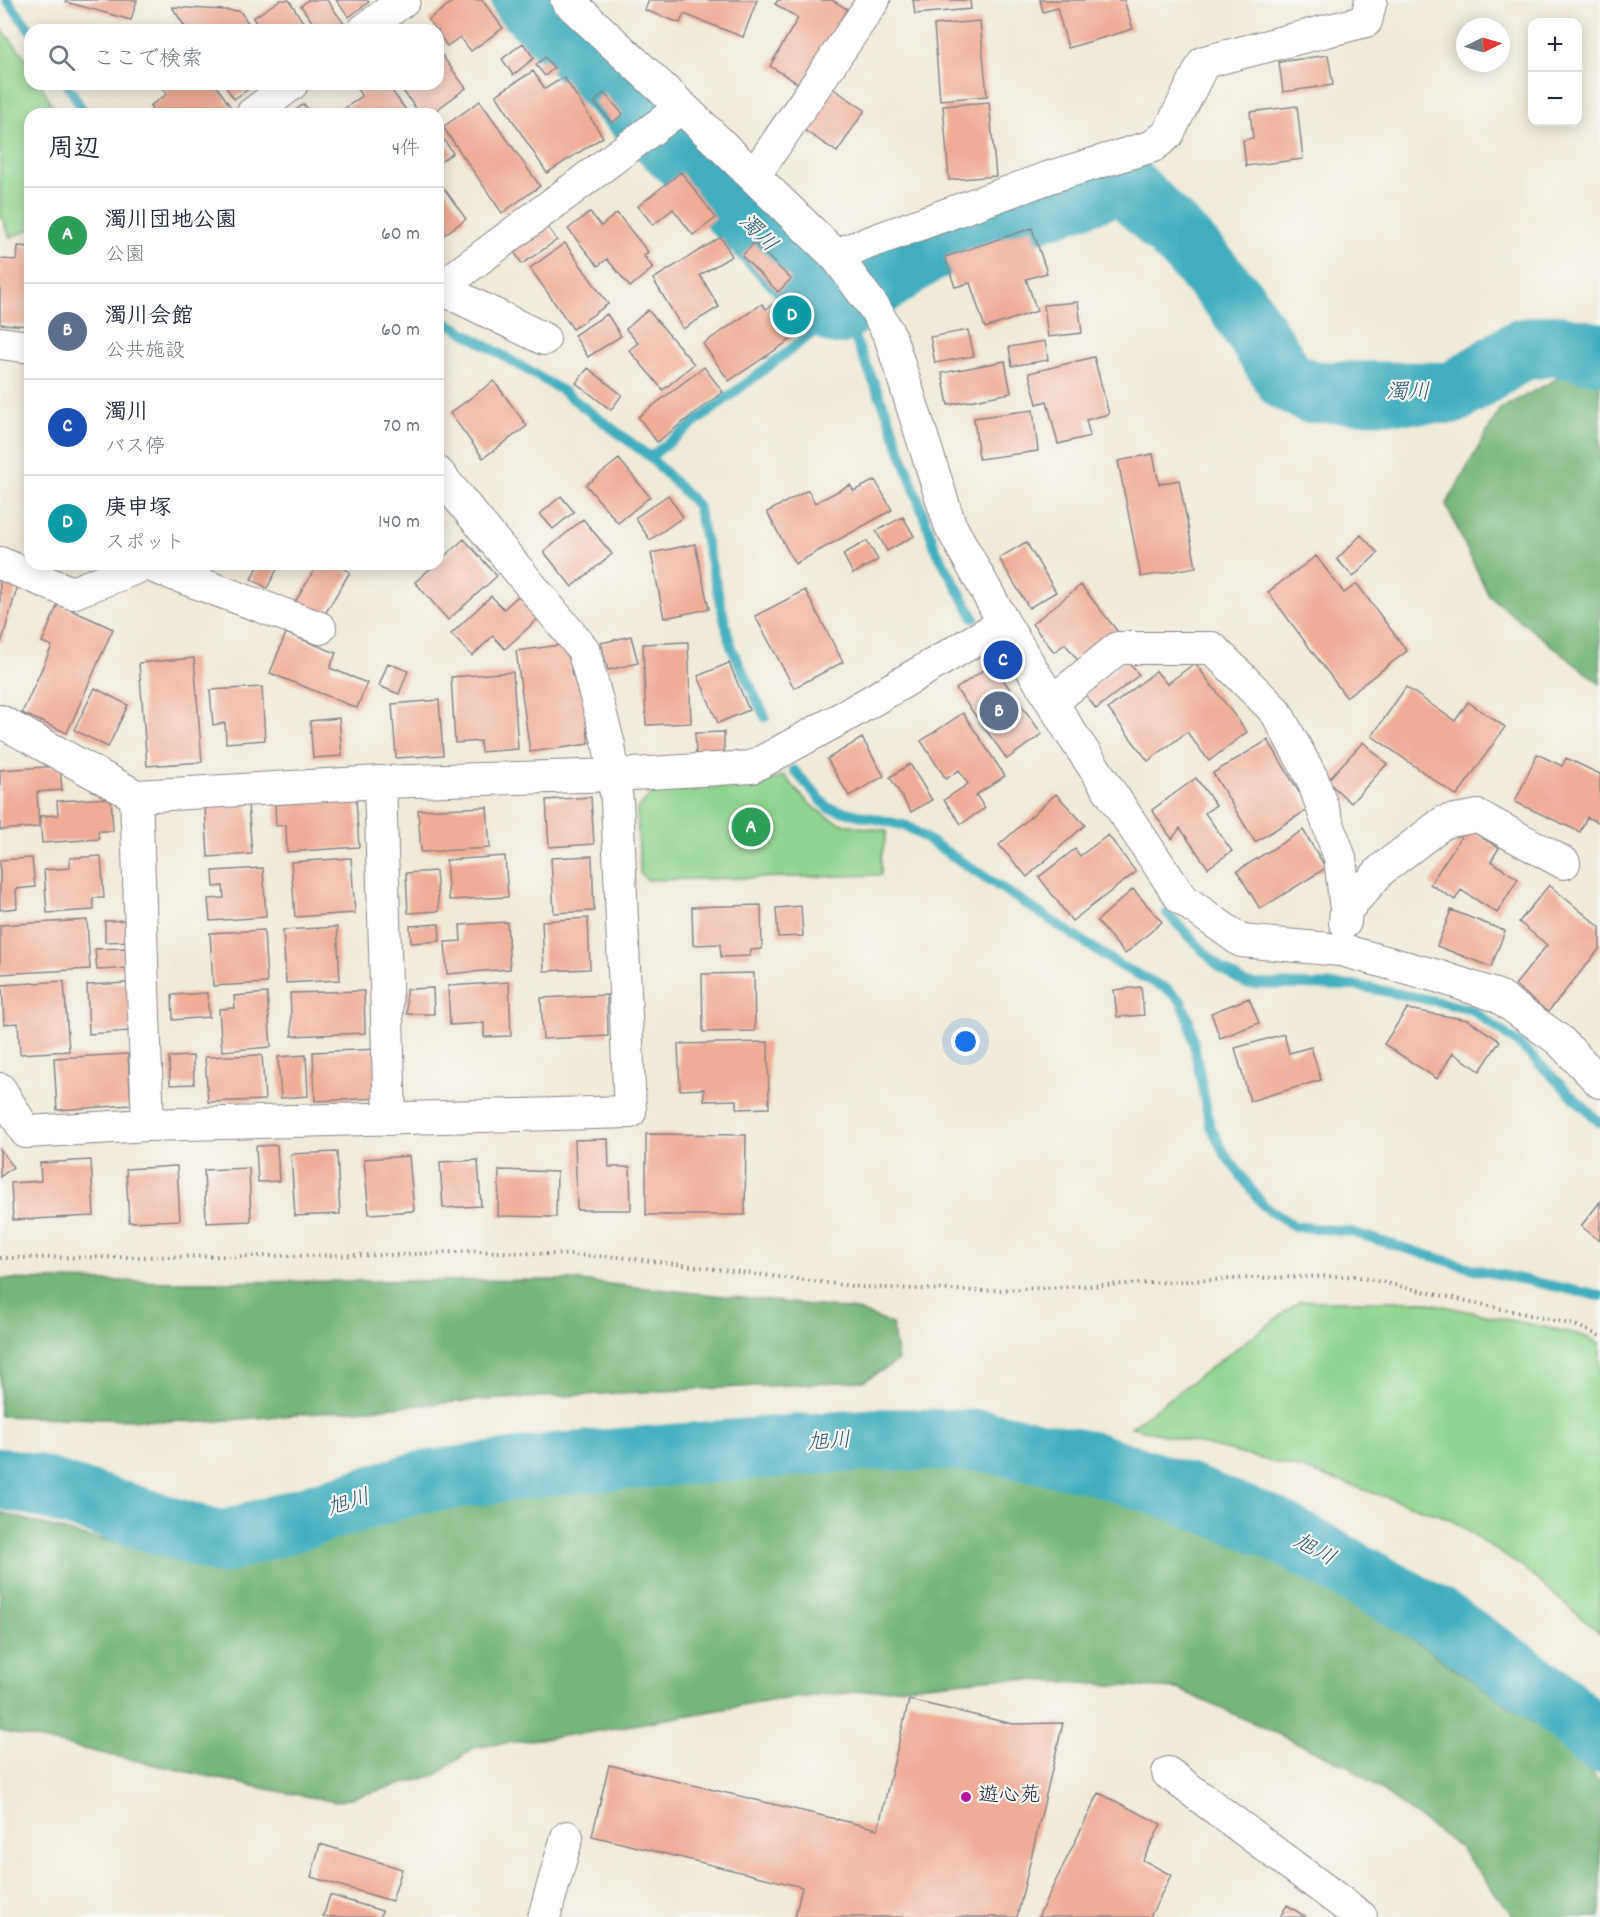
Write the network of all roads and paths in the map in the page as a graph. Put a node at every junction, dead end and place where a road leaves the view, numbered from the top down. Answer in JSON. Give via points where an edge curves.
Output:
{"nodes":[{"id":1,"x":404,"y":0,"type":"edge"},
{"id":2,"x":567,"y":0,"type":"edge"},
{"id":3,"x":874,"y":0,"type":"edge"},
{"id":4,"x":1371,"y":0,"type":"edge"},
{"id":5,"x":372,"y":24,"type":"edge"},
{"id":6,"x":284,"y":90,"type":"edge"},
{"id":7,"x":260,"y":108,"type":"edge"},
{"id":8,"x":663,"y":122,"type":"junction"},
{"id":9,"x":754,"y":176,"type":"junction"},
{"id":10,"x":844,"y":267,"type":"junction"},
{"id":11,"x":444,"y":284,"type":"edge"},
{"id":12,"x":444,"y":290,"type":"edge"},
{"id":13,"x":544,"y":339,"type":"dead end"},
{"id":14,"x":0,"y":343,"type":"edge"},
{"id":15,"x":24,"y":346,"type":"edge"},
{"id":16,"x":444,"y":480,"type":"edge"},
{"id":17,"x":0,"y":563,"type":"edge"},
{"id":18,"x":131,"y":570,"type":"edge"},
{"id":19,"x":162,"y":570,"type":"edge"},
{"id":20,"x":1004,"y":623,"type":"junction"},
{"id":21,"x":320,"y":628,"type":"dead end"},
{"id":22,"x":1052,"y":702,"type":"junction"},
{"id":23,"x":0,"y":721,"type":"edge"},
{"id":24,"x":615,"y":775,"type":"junction"},
{"id":25,"x":380,"y":782,"type":"junction"},
{"id":26,"x":136,"y":796,"type":"junction"},
{"id":27,"x":1564,"y":863,"type":"dead end"},
{"id":28,"x":1346,"y":910,"type":"junction"},
{"id":29,"x":1341,"y":950,"type":"junction"},
{"id":30,"x":1600,"y":1082,"type":"edge"},
{"id":31,"x":0,"y":1089,"type":"edge"},
{"id":32,"x":390,"y":1119,"type":"junction"},
{"id":33,"x":148,"y":1125,"type":"junction"},
{"id":34,"x":0,"y":1258,"type":"edge"},
{"id":35,"x":1600,"y":1336,"type":"edge"},
{"id":36,"x":1168,"y":1773,"type":"dead end"},
{"id":37,"x":567,"y":1837,"type":"dead end"},
{"id":38,"x":544,"y":1917,"type":"edge"},
{"id":39,"x":1361,"y":1917,"type":"edge"}],
"edges":[{"from":1,"to":5,"type":"street"},
{"from":2,"to":8,"type":"street"},
{"from":3,"to":9,"type":"street"},
{"from":4,"to":10,"type":"street","via":[[1366,21],[1204,62],[1168,134],[1153,146],[1050,177]]},
{"from":6,"to":7,"type":"street"},
{"from":8,"to":9,"type":"street"},
{"from":8,"to":11,"type":"street"},
{"from":9,"to":10,"type":"street"},
{"from":10,"to":20,"type":"street","via":[[890,336],[950,525]]},
{"from":12,"to":13,"type":"street"},
{"from":14,"to":15,"type":"street"},
{"from":16,"to":24,"type":"street","via":[[583,649]]},
{"from":17,"to":18,"type":"street","via":[[72,593]]},
{"from":19,"to":21,"type":"street"},
{"from":20,"to":22,"type":"street"},
{"from":20,"to":24,"type":"street","via":[[752,768]]},
{"from":22,"to":28,"type":"street","via":[[1118,648],[1212,648],[1276,712],[1312,778],[1340,858]]},
{"from":22,"to":29,"type":"street","via":[[1181,898],[1241,941]]},
{"from":23,"to":26,"type":"street"},
{"from":24,"to":25,"type":"street"},
{"from":24,"to":32,"type":"street","via":[[630,1112]]},
{"from":25,"to":26,"type":"street"},
{"from":25,"to":32,"type":"street"},
{"from":26,"to":33,"type":"street"},
{"from":27,"to":28,"type":"street","via":[[1478,816],[1444,822],[1381,870]]},
{"from":28,"to":29,"type":"street"},
{"from":29,"to":30,"type":"street","via":[[1498,996],[1558,1040]]},
{"from":31,"to":33,"type":"street","via":[[26,1132]]},
{"from":32,"to":33,"type":"street"},
{"from":34,"to":35,"type":"path","via":[[475,1251],[620,1257],[859,1287],[980,1291],[1354,1276],[1575,1326]]},
{"from":36,"to":39,"type":"street"},
{"from":37,"to":38,"type":"street"}]}
